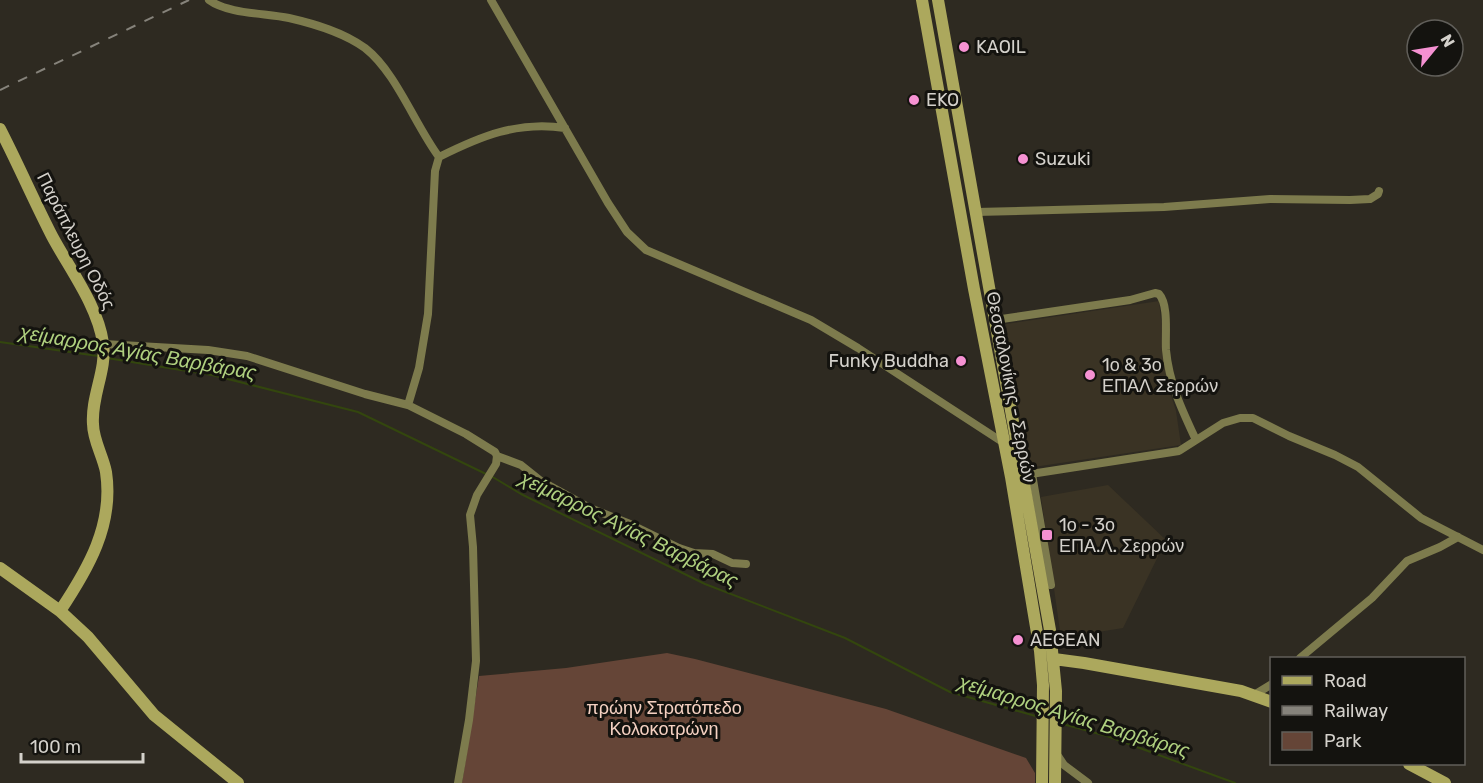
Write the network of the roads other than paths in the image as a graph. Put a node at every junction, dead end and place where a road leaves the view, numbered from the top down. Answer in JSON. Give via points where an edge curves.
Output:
{"nodes":[{"id":1,"x":209,"y":0,"type":"edge"},
{"id":2,"x":491,"y":0,"type":"edge"},
{"id":3,"x":922,"y":0,"type":"edge"},
{"id":4,"x":938,"y":0,"type":"edge"},
{"id":5,"x":565,"y":128,"type":"junction"},
{"id":6,"x":0,"y":129,"type":"edge"},
{"id":7,"x":439,"y":157,"type":"junction"},
{"id":8,"x":1379,"y":191,"type":"dead end"},
{"id":9,"x":976,"y":212,"type":"junction"},
{"id":10,"x":995,"y":320,"type":"junction"},
{"id":11,"x":104,"y":348,"type":"junction"},
{"id":12,"x":408,"y":405,"type":"junction"},
{"id":13,"x":1196,"y":440,"type":"junction"},
{"id":14,"x":1004,"y":443,"type":"junction"},
{"id":15,"x":497,"y":460,"type":"junction"},
{"id":16,"x":1022,"y":476,"type":"junction"},
{"id":17,"x":1458,"y":537,"type":"junction"},
{"id":18,"x":1483,"y":550,"type":"edge"},
{"id":19,"x":746,"y":564,"type":"dead end"},
{"id":20,"x":0,"y":568,"type":"edge"},
{"id":21,"x":1047,"y":586,"type":"junction"},
{"id":22,"x":1030,"y":588,"type":"junction"},
{"id":23,"x":60,"y":611,"type":"junction"},
{"id":24,"x":1301,"y":657,"type":"edge"},
{"id":25,"x":1054,"y":659,"type":"junction"},
{"id":26,"x":1049,"y":685,"type":"junction"},
{"id":27,"x":1270,"y":685,"type":"edge"},
{"id":28,"x":1254,"y":695,"type":"junction"},
{"id":29,"x":1270,"y":701,"type":"edge"},
{"id":30,"x":1055,"y":748,"type":"junction"},
{"id":31,"x":1411,"y":765,"type":"edge"},
{"id":32,"x":238,"y":783,"type":"edge"},
{"id":33,"x":458,"y":783,"type":"edge"},
{"id":34,"x":1042,"y":783,"type":"edge"},
{"id":35,"x":1055,"y":783,"type":"edge"},
{"id":36,"x":1088,"y":783,"type":"edge"},
{"id":37,"x":1445,"y":783,"type":"edge"}],
"edges":[{"from":1,"to":7,"type":"street","via":[[231,9],[291,18],[338,33],[367,50],[393,82]]},
{"from":2,"to":5,"type":"street"},
{"from":3,"to":14,"type":"main road","name":"Θεσσαλονίκης - Σερρών"},
{"from":4,"to":9,"type":"main road","name":"Θεσσαλονίκης - Σερρών"},
{"from":5,"to":7,"type":"street","via":[[537,126],[499,131]]},
{"from":5,"to":14,"type":"street","via":[[627,232],[646,250],[827,329]]},
{"from":6,"to":11,"type":"main road","name":"Παράπλευρη Οδός","via":[[90,306]]},
{"from":7,"to":12,"type":"street","via":[[435,171],[428,314]]},
{"from":8,"to":9,"type":"street","via":[[1370,199],[1270,199],[1164,207]]},
{"from":9,"to":10,"type":"main road","name":"Θεσσαλονίκης - Σερρών"},
{"from":10,"to":13,"type":"street","via":[[1159,294],[1165,304],[1170,380]]},
{"from":10,"to":16,"type":"main road","name":"Θεσσαλονίκης - Σερρών"},
{"from":11,"to":12,"type":"street","via":[[179,347],[228,352]]},
{"from":11,"to":23,"type":"main road","name":"Παράπλευρη Οδός","via":[[93,427],[106,471],[104,526],[89,565]]},
{"from":12,"to":15,"type":"street","via":[[490,448]]},
{"from":13,"to":16,"type":"street","via":[[1179,451]]},
{"from":13,"to":17,"type":"street","via":[[1230,421],[1256,419],[1358,467],[1421,518]]},
{"from":14,"to":16,"type":"main road","name":"Θεσσαλονίκης - Σερρών"},
{"from":15,"to":19,"type":"street","via":[[521,465],[541,481],[590,508],[679,548]]},
{"from":15,"to":33,"type":"street","via":[[470,515],[476,662]]},
{"from":16,"to":21,"type":"main road","name":"Θεσσαλονίκης - Σερρών"},
{"from":16,"to":22,"type":"main road","name":"Θεσσαλονίκης - Σερρών"},
{"from":17,"to":18,"type":"street"},
{"from":17,"to":24,"type":"street","via":[[1407,561],[1372,598]]},
{"from":20,"to":23,"type":"main road"},
{"from":21,"to":22,"type":"street"},
{"from":21,"to":25,"type":"main road","name":"Θεσσαλονίκης - Σερρών"},
{"from":22,"to":26,"type":"main road","name":"Θεσσαλονίκης - Σερρών"},
{"from":23,"to":32,"type":"main road","via":[[88,637],[154,715]]},
{"from":25,"to":26,"type":"main road","name":"Θεσσαλονίκης - Σερρών"},
{"from":25,"to":28,"type":"main road"},
{"from":26,"to":30,"type":"main road","name":"Θεσσαλονίκης - Σερρών"},
{"from":26,"to":34,"type":"main road","name":"Θεσσαλονίκης - Σερρών"},
{"from":27,"to":28,"type":"street"},
{"from":28,"to":29,"type":"main road"},
{"from":30,"to":35,"type":"main road","name":"Θεσσαλονίκης - Σερρών"},
{"from":30,"to":36,"type":"street","via":[[1064,765]]},
{"from":31,"to":37,"type":"main road"}]}
